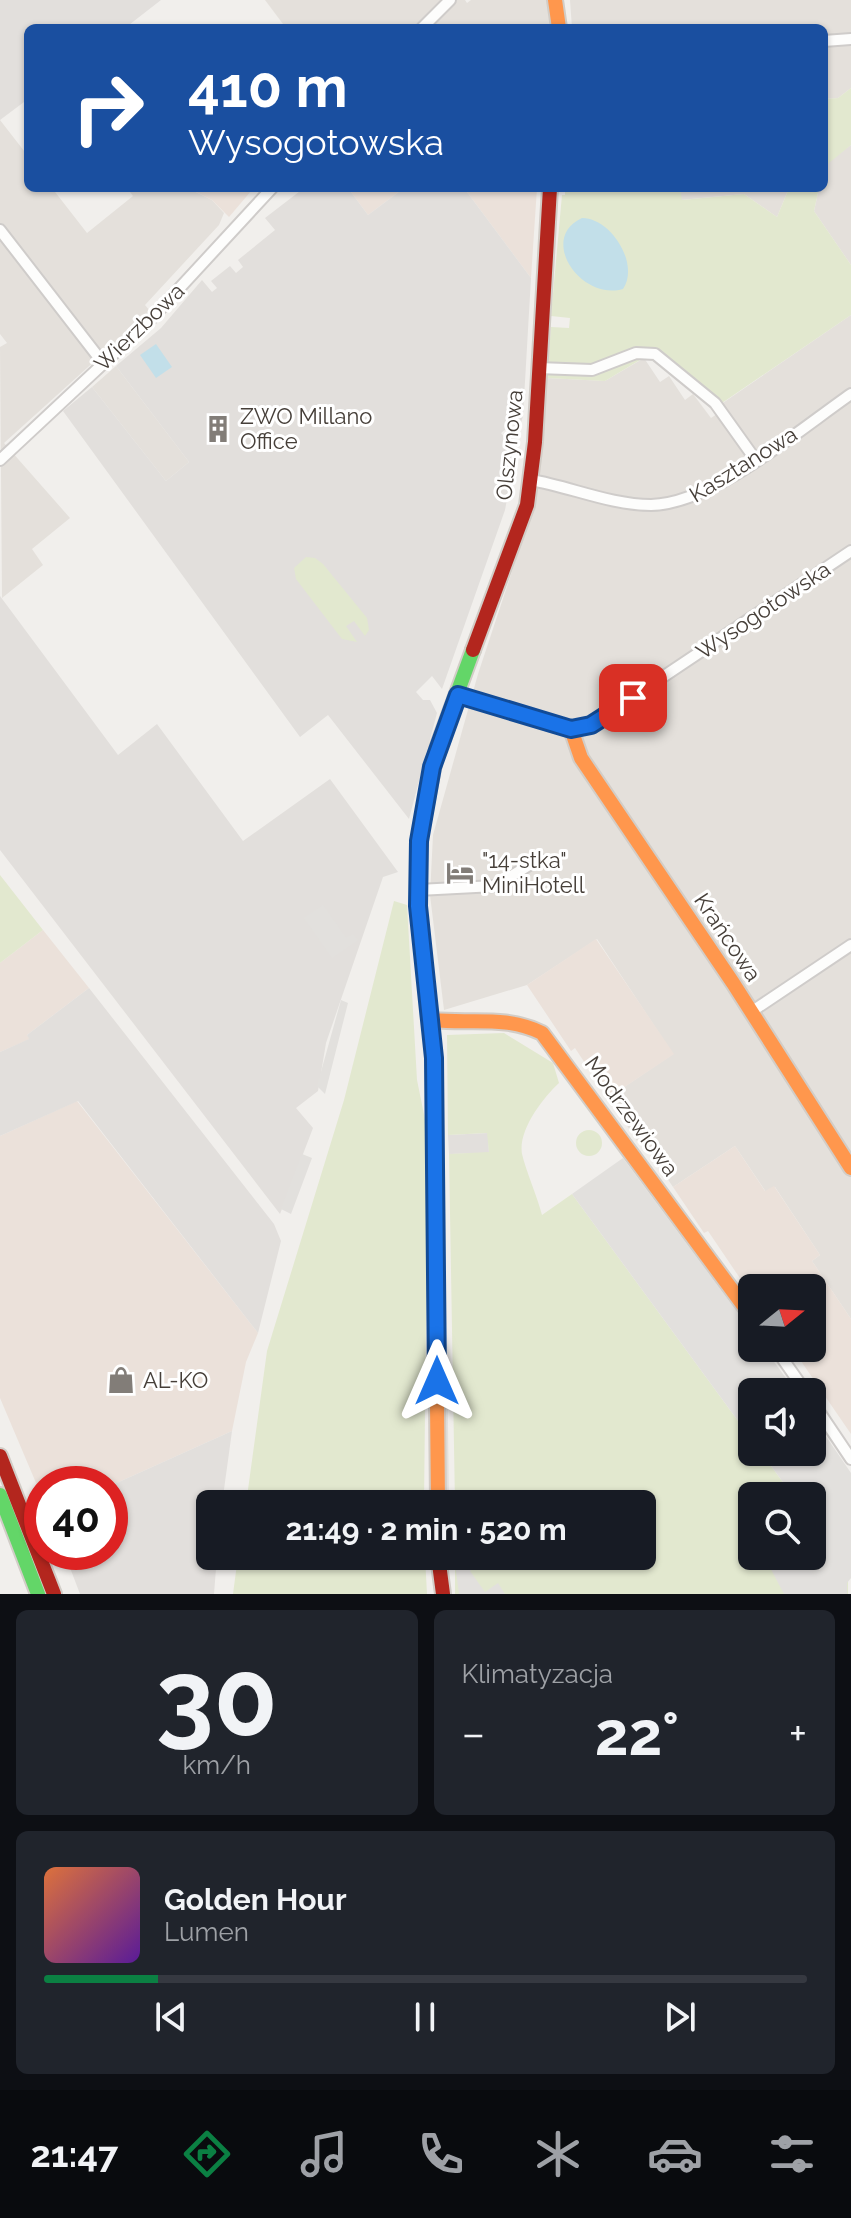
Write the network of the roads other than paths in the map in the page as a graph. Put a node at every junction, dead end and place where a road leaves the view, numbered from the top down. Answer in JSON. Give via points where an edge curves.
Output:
{"nodes":[{"id":1,"x":450,"y":0,"type":"edge"},
{"id":2,"x":555,"y":0,"type":"edge"},
{"id":3,"x":426,"y":24,"type":"edge"},
{"id":4,"x":558,"y":24,"type":"edge"},
{"id":5,"x":851,"y":39,"type":"edge"},
{"id":6,"x":828,"y":41,"type":"edge"},
{"id":7,"x":268,"y":192,"type":"edge"},
{"id":8,"x":550,"y":192,"type":"edge"},
{"id":9,"x":0,"y":230,"type":"edge"},
{"id":10,"x":103,"y":363,"type":"junction"},
{"id":11,"x":538,"y":368,"type":"junction"},
{"id":12,"x":850,"y":397,"type":"edge"},
{"id":13,"x":755,"y":459,"type":"junction"},
{"id":14,"x":0,"y":460,"type":"edge"},
{"id":15,"x":531,"y":480,"type":"junction"},
{"id":16,"x":851,"y":551,"type":"edge"},
{"id":17,"x":458,"y":695,"type":"junction"},
{"id":18,"x":571,"y":729,"type":"junction"},
{"id":19,"x":539,"y":859,"type":"dead end"},
{"id":20,"x":418,"y":890,"type":"junction"},
{"id":21,"x":851,"y":945,"type":"edge"},
{"id":22,"x":751,"y":1012,"type":"junction"},
{"id":23,"x":433,"y":1020,"type":"junction"},
{"id":24,"x":848,"y":1157,"type":"edge"},
{"id":25,"x":738,"y":1298,"type":"edge"},
{"id":26,"x":826,"y":1422,"type":"edge"},
{"id":27,"x":0,"y":1456,"type":"edge"},
{"id":28,"x":851,"y":1459,"type":"edge"},
{"id":29,"x":438,"y":1490,"type":"edge"},
{"id":30,"x":0,"y":1495,"type":"edge"},
{"id":31,"x":440,"y":1570,"type":"edge"},
{"id":32,"x":38,"y":1594,"type":"edge"},
{"id":33,"x":54,"y":1594,"type":"edge"},
{"id":34,"x":443,"y":1594,"type":"edge"}],
"edges":[{"from":1,"to":3,"type":"street"},
{"from":2,"to":4,"type":"street"},
{"from":5,"to":6,"type":"street"},
{"from":7,"to":10,"type":"street","name":"Wierzbowa"},
{"from":8,"to":11,"type":"street","name":"Olszynowa"},
{"from":9,"to":10,"type":"street"},
{"from":10,"to":14,"type":"street","name":"Wierzbowa"},
{"from":11,"to":13,"type":"street","via":[[592,370],[636,353],[655,354],[715,403]]},
{"from":11,"to":15,"type":"street","name":"Olszynowa"},
{"from":12,"to":13,"type":"street","name":"Kasztanowa"},
{"from":13,"to":15,"type":"street","name":"Kasztanowa","via":[[682,502],[634,504]]},
{"from":15,"to":17,"type":"street","name":"Olszynowa","via":[[527,505]]},
{"from":16,"to":18,"type":"street","name":"Wysogotowska","via":[[610,714]]},
{"from":17,"to":18,"type":"street"},
{"from":17,"to":20,"type":"street","name":"Olszynowa","via":[[432,767],[420,830]]},
{"from":18,"to":22,"type":"street","name":"Krańcowa","via":[[581,758]]},
{"from":19,"to":20,"type":"street","via":[[495,886]]},
{"from":20,"to":23,"type":"street","name":"Olszynowa"},
{"from":21,"to":22,"type":"street"},
{"from":22,"to":24,"type":"street","name":"Krańcowa"},
{"from":23,"to":25,"type":"street","name":"Modrzewiowa","via":[[466,1023],[487,1018],[522,1023],[542,1033]]},
{"from":23,"to":29,"type":"street","name":"Olszynowa"},
{"from":26,"to":28,"type":"street"},
{"from":27,"to":33,"type":"street"},
{"from":30,"to":32,"type":"street"},
{"from":31,"to":34,"type":"street"}]}
